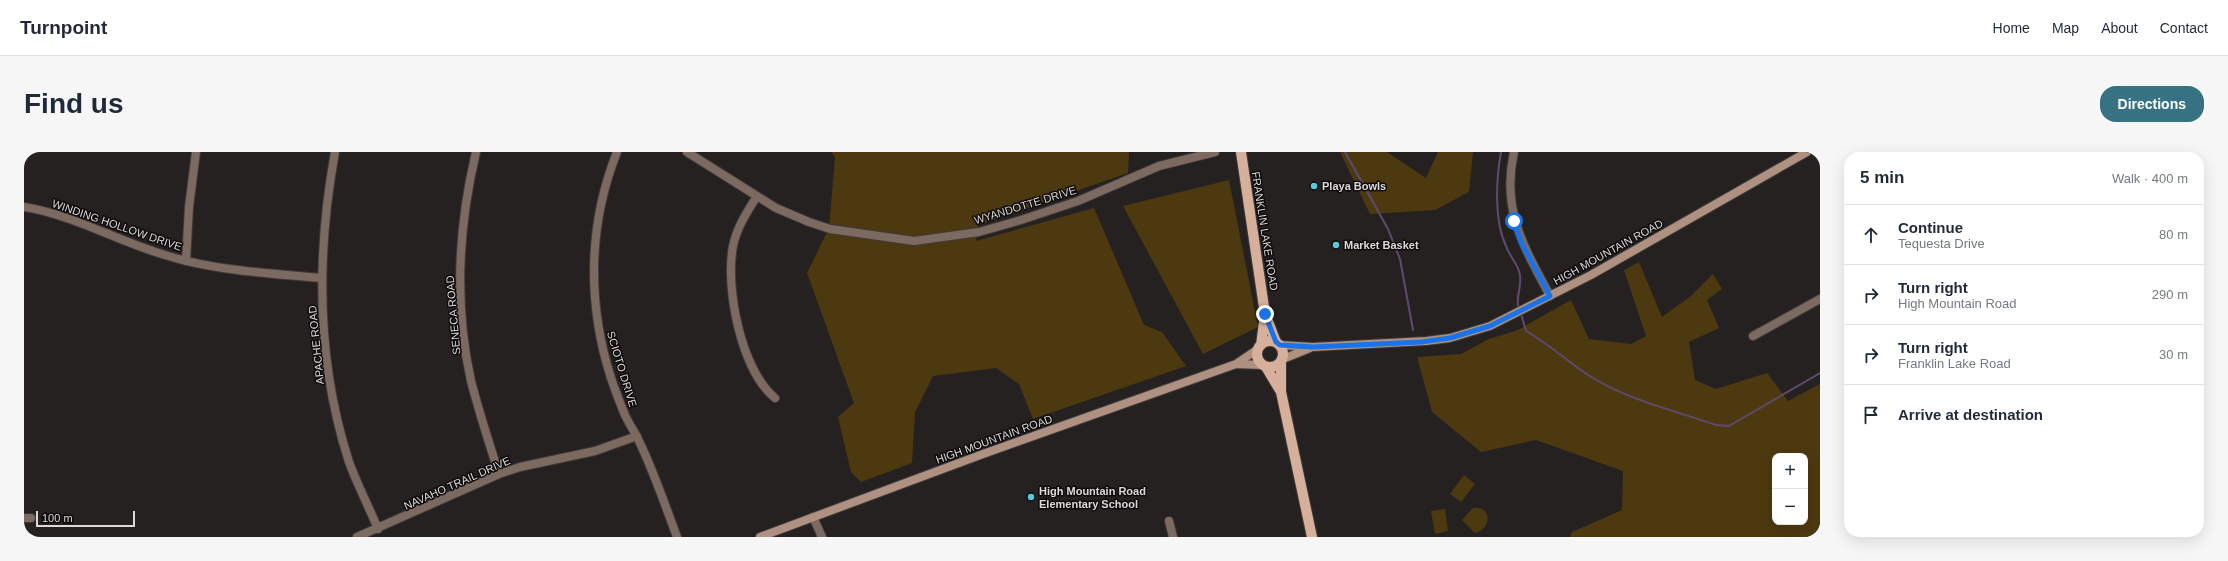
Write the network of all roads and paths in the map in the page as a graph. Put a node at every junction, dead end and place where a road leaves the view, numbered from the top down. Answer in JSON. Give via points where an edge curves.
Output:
{"nodes":[{"id":1,"x":196,"y":152,"type":"edge"},
{"id":2,"x":335,"y":152,"type":"edge"},
{"id":3,"x":476,"y":152,"type":"edge"},
{"id":4,"x":617,"y":152,"type":"edge"},
{"id":5,"x":687,"y":152,"type":"edge"},
{"id":6,"x":1215,"y":152,"type":"edge"},
{"id":7,"x":1241,"y":152,"type":"edge"},
{"id":8,"x":1514,"y":152,"type":"edge"},
{"id":9,"x":1807,"y":152,"type":"edge"},
{"id":10,"x":757,"y":196,"type":"junction"},
{"id":11,"x":24,"y":207,"type":"edge"},
{"id":12,"x":186,"y":261,"type":"junction"},
{"id":13,"x":321,"y":278,"type":"junction"},
{"id":14,"x":1550,"y":296,"type":"junction"},
{"id":15,"x":1820,"y":299,"type":"edge"},
{"id":16,"x":1265,"y":314,"type":"junction"},
{"id":17,"x":1753,"y":336,"type":"dead end"},
{"id":18,"x":1278,"y":344,"type":"junction"},
{"id":19,"x":1259,"y":347,"type":"junction"},
{"id":20,"x":1313,"y":347,"type":"junction"},
{"id":21,"x":1282,"y":361,"type":"junction"},
{"id":22,"x":1236,"y":364,"type":"junction"},
{"id":23,"x":1264,"y":366,"type":"junction"},
{"id":24,"x":1281,"y":392,"type":"junction"},
{"id":25,"x":775,"y":398,"type":"dead end"},
{"id":26,"x":637,"y":436,"type":"junction"},
{"id":27,"x":499,"y":474,"type":"junction"},
{"id":28,"x":814,"y":517,"type":"junction"},
{"id":29,"x":1169,"y":521,"type":"dead end"},
{"id":30,"x":378,"y":529,"type":"junction"},
{"id":31,"x":357,"y":537,"type":"edge"},
{"id":32,"x":677,"y":537,"type":"edge"},
{"id":33,"x":760,"y":537,"type":"edge"},
{"id":34,"x":822,"y":537,"type":"edge"},
{"id":35,"x":1173,"y":537,"type":"edge"},
{"id":36,"x":1312,"y":537,"type":"edge"}],
"edges":[{"from":1,"to":12,"type":"street"},
{"from":2,"to":13,"type":"street","name":"APACHE ROAD","via":[[325,219]]},
{"from":3,"to":27,"type":"street","name":"SENECA ROAD","via":[[462,229],[461,305],[471,380]]},
{"from":4,"to":26,"type":"street","name":"SCIOTO DRIVE","via":[[598,218],[594,248],[594,285],[604,352],[625,416]]},
{"from":5,"to":10,"type":"street","name":"WYANDOTTE DRIVE"},
{"from":6,"to":10,"type":"street","name":"WYANDOTTE DRIVE","via":[[1159,166],[1078,202],[1021,220],[980,232],[914,241],[830,229],[792,215]]},
{"from":7,"to":16,"type":"main road","name":"FRANKLIN LAKE ROAD"},
{"from":8,"to":14,"type":"street","via":[[1510,186],[1514,221],[1521,242]]},
{"from":9,"to":14,"type":"main road","name":"HIGH MOUNTAIN ROAD"},
{"from":10,"to":25,"type":"street","via":[[742,220],[733,244],[730,273],[738,323],[756,374],[765,389]]},
{"from":11,"to":12,"type":"street","name":"WINDING HOLLOW DRIVE","via":[[58,214],[140,247]]},
{"from":12,"to":13,"type":"street","name":"WINDING HOLLOW DRIVE","via":[[241,270]]},
{"from":13,"to":30,"type":"street","name":"APACHE ROAD","via":[[324,342],[334,403],[350,463]]},
{"from":14,"to":20,"type":"main road","name":"HIGH MOUNTAIN ROAD","via":[[1514,315],[1476,330],[1438,340]]},
{"from":15,"to":17,"type":"street"},
{"from":16,"to":18,"type":"main road","name":"FRANKLIN LAKE ROAD"},
{"from":16,"to":19,"type":"main road","name":"FRANKLIN LAKE ROAD"},
{"from":18,"to":19,"type":"main road","via":[[1268,341]]},
{"from":18,"to":20,"type":"main road","name":"HIGH MOUNTAIN ROAD"},
{"from":18,"to":21,"type":"main road","via":[[1283,353]]},
{"from":19,"to":22,"type":"main road","name":"HIGH MOUNTAIN ROAD"},
{"from":19,"to":23,"type":"main road","via":[[1257,358]]},
{"from":20,"to":21,"type":"main road","name":"HIGH MOUNTAIN ROAD"},
{"from":21,"to":23,"type":"main road","via":[[1275,367]]},
{"from":21,"to":24,"type":"main road"},
{"from":22,"to":23,"type":"main road","name":"HIGH MOUNTAIN ROAD"},
{"from":22,"to":28,"type":"main road","name":"HIGH MOUNTAIN ROAD"},
{"from":23,"to":24,"type":"main road"},
{"from":24,"to":36,"type":"main road"},
{"from":26,"to":27,"type":"street","name":"NAVAHO TRAIL DRIVE","via":[[595,451]]},
{"from":26,"to":32,"type":"street","name":"SCIOTO DRIVE"},
{"from":27,"to":30,"type":"street","name":"NAVAHO TRAIL DRIVE"},
{"from":28,"to":33,"type":"main road","name":"HIGH MOUNTAIN ROAD"},
{"from":28,"to":34,"type":"street"},
{"from":29,"to":35,"type":"street"},
{"from":30,"to":31,"type":"street","name":"NAVAHO TRAIL DRIVE"}]}
